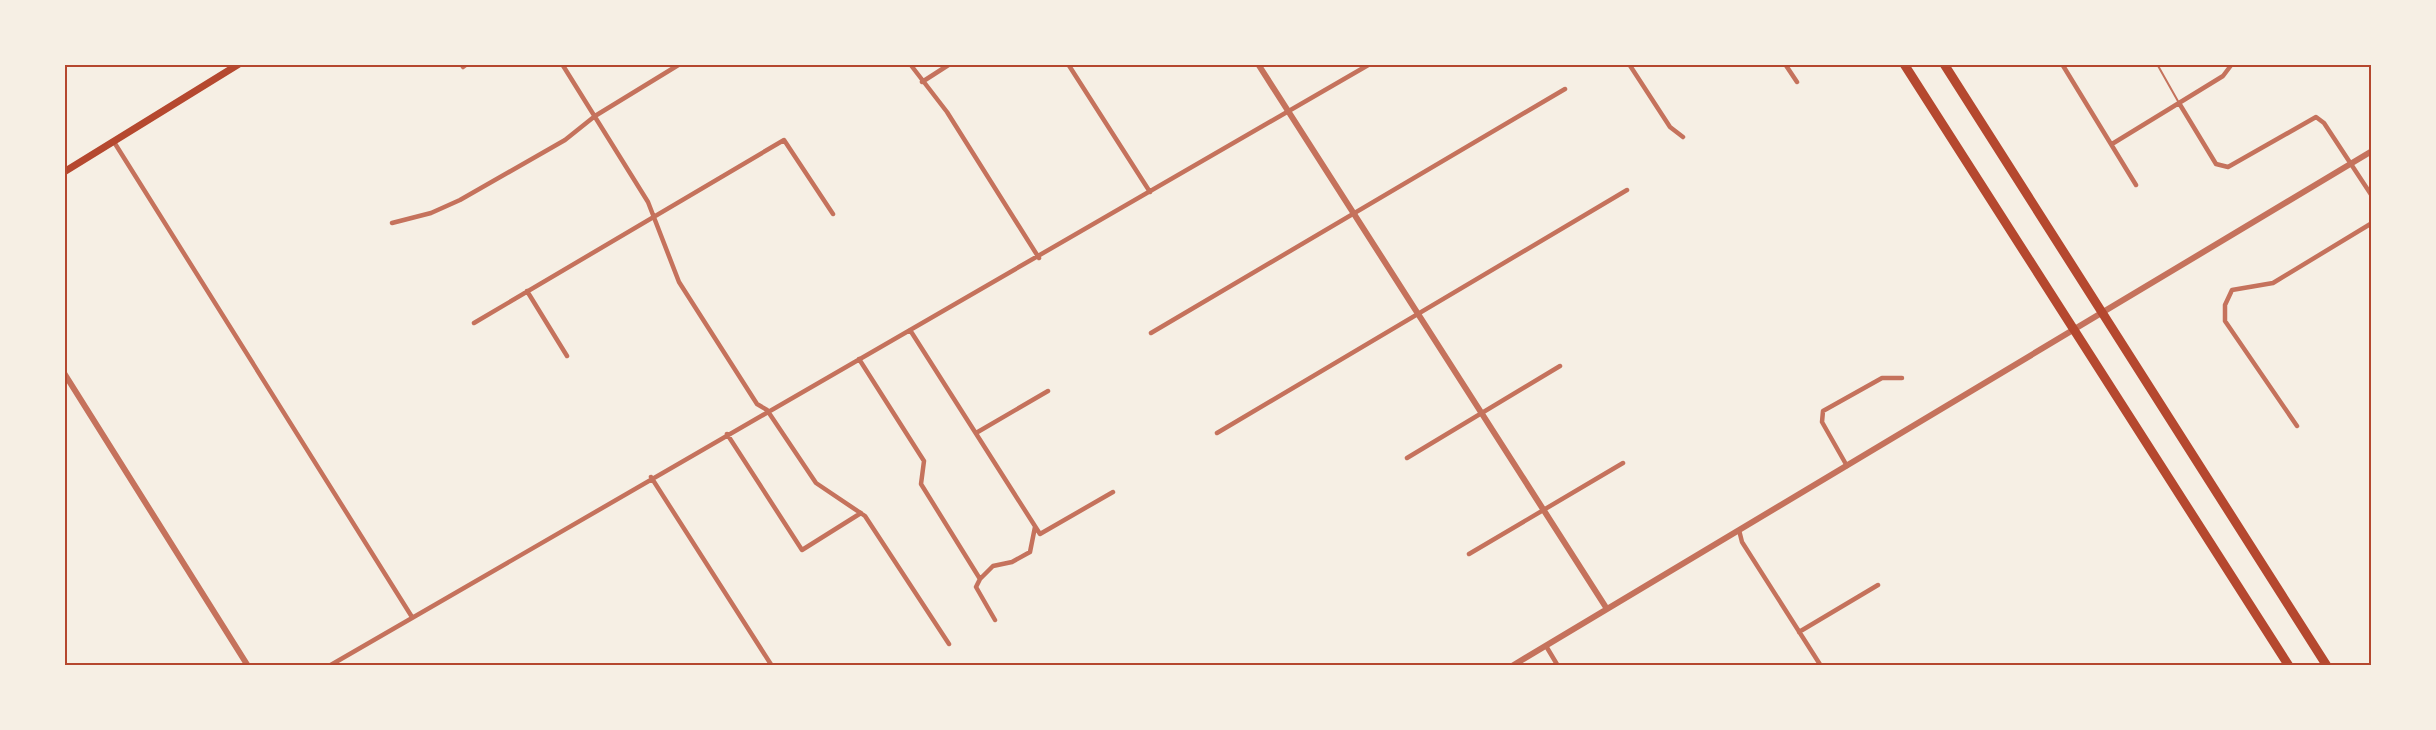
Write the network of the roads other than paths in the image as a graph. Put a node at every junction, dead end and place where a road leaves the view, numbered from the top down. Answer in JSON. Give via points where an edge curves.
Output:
{"nodes":[{"id":1,"x":239,"y":64,"type":"edge"},
{"id":2,"x":562,"y":64,"type":"edge"},
{"id":3,"x":680,"y":64,"type":"edge"},
{"id":4,"x":910,"y":64,"type":"edge"},
{"id":5,"x":950,"y":64,"type":"edge"},
{"id":6,"x":1068,"y":64,"type":"edge"},
{"id":7,"x":1258,"y":64,"type":"edge"},
{"id":8,"x":1370,"y":64,"type":"edge"},
{"id":9,"x":1629,"y":64,"type":"edge"},
{"id":10,"x":1785,"y":64,"type":"edge"},
{"id":11,"x":1904,"y":64,"type":"edge"},
{"id":12,"x":1945,"y":64,"type":"edge"},
{"id":13,"x":2062,"y":64,"type":"edge"},
{"id":14,"x":2157,"y":64,"type":"edge"},
{"id":15,"x":2232,"y":64,"type":"edge"},
{"id":16,"x":922,"y":82,"type":"junction"},
{"id":17,"x":1797,"y":82,"type":"dead end"},
{"id":18,"x":1565,"y":89,"type":"dead end"},
{"id":19,"x":2179,"y":103,"type":"junction"},
{"id":20,"x":1289,"y":113,"type":"junction"},
{"id":21,"x":595,"y":116,"type":"junction"},
{"id":22,"x":1683,"y":137,"type":"dead end"},
{"id":23,"x":114,"y":142,"type":"junction"},
{"id":24,"x":2112,"y":144,"type":"junction"},
{"id":25,"x":2372,"y":151,"type":"edge"},
{"id":26,"x":2352,"y":163,"type":"junction"},
{"id":27,"x":64,"y":172,"type":"edge"},
{"id":28,"x":2136,"y":185,"type":"dead end"},
{"id":29,"x":1627,"y":190,"type":"dead end"},
{"id":30,"x":1150,"y":192,"type":"junction"},
{"id":31,"x":2372,"y":196,"type":"edge"},
{"id":32,"x":832,"y":213,"type":"dead end"},
{"id":33,"x":1354,"y":215,"type":"junction"},
{"id":34,"x":655,"y":216,"type":"junction"},
{"id":35,"x":392,"y":223,"type":"dead end"},
{"id":36,"x":2372,"y":223,"type":"edge"},
{"id":37,"x":1039,"y":258,"type":"junction"},
{"id":38,"x":527,"y":291,"type":"junction"},
{"id":39,"x":1418,"y":316,"type":"junction"},
{"id":40,"x":474,"y":323,"type":"dead end"},
{"id":41,"x":910,"y":330,"type":"junction"},
{"id":42,"x":1151,"y":333,"type":"dead end"},
{"id":43,"x":567,"y":356,"type":"dead end"},
{"id":44,"x":859,"y":359,"type":"junction"},
{"id":45,"x":1560,"y":366,"type":"dead end"},
{"id":46,"x":64,"y":373,"type":"edge"},
{"id":47,"x":1902,"y":378,"type":"dead end"},
{"id":48,"x":1048,"y":391,"type":"dead end"},
{"id":49,"x":767,"y":410,"type":"junction"},
{"id":50,"x":1482,"y":414,"type":"junction"},
{"id":51,"x":2297,"y":426,"type":"dead end"},
{"id":52,"x":976,"y":433,"type":"junction"},
{"id":53,"x":727,"y":434,"type":"junction"},
{"id":54,"x":1217,"y":434,"type":"dead end"},
{"id":55,"x":1407,"y":458,"type":"dead end"},
{"id":56,"x":1623,"y":463,"type":"dead end"},
{"id":57,"x":1847,"y":466,"type":"junction"},
{"id":58,"x":651,"y":477,"type":"junction"},
{"id":59,"x":1113,"y":492,"type":"dead end"},
{"id":60,"x":1544,"y":511,"type":"junction"},
{"id":61,"x":861,"y":513,"type":"junction"},
{"id":62,"x":1035,"y":527,"type":"junction"},
{"id":63,"x":1739,"y":530,"type":"junction"},
{"id":64,"x":1469,"y":554,"type":"dead end"},
{"id":65,"x":980,"y":579,"type":"junction"},
{"id":66,"x":1878,"y":585,"type":"dead end"},
{"id":67,"x":1607,"y":609,"type":"junction"},
{"id":68,"x":412,"y":617,"type":"junction"},
{"id":69,"x":995,"y":620,"type":"dead end"},
{"id":70,"x":1799,"y":632,"type":"junction"},
{"id":71,"x":949,"y":644,"type":"dead end"},
{"id":72,"x":1546,"y":646,"type":"junction"},
{"id":73,"x":248,"y":666,"type":"edge"},
{"id":74,"x":329,"y":666,"type":"edge"},
{"id":75,"x":772,"y":666,"type":"edge"},
{"id":76,"x":1512,"y":666,"type":"edge"},
{"id":77,"x":1558,"y":666,"type":"edge"},
{"id":78,"x":1821,"y":666,"type":"edge"},
{"id":79,"x":2289,"y":666,"type":"edge"},
{"id":80,"x":2327,"y":666,"type":"edge"}],
"edges":[{"from":1,"to":23,"type":"main road"},
{"from":2,"to":21,"type":"street"},
{"from":3,"to":21,"type":"street"},
{"from":4,"to":16,"type":"street"},
{"from":5,"to":16,"type":"street"},
{"from":6,"to":30,"type":"street"},
{"from":7,"to":20,"type":"street"},
{"from":8,"to":20,"type":"street"},
{"from":9,"to":22,"type":"street","via":[[1670,126]]},
{"from":10,"to":17,"type":"street"},
{"from":11,"to":79,"type":"highway"},
{"from":12,"to":80,"type":"highway"},
{"from":13,"to":24,"type":"street"},
{"from":14,"to":19,"type":"lane"},
{"from":15,"to":19,"type":"street","via":[[2223,76]]},
{"from":16,"to":37,"type":"street","via":[[946,112]]},
{"from":18,"to":33,"type":"street"},
{"from":19,"to":24,"type":"street"},
{"from":19,"to":26,"type":"street","via":[[2220,167],[2228,167],[2316,117]]},
{"from":20,"to":30,"type":"street"},
{"from":20,"to":33,"type":"street"},
{"from":21,"to":34,"type":"street"},
{"from":21,"to":35,"type":"street","via":[[565,140],[460,200],[431,213]]},
{"from":23,"to":27,"type":"main road"},
{"from":23,"to":68,"type":"street"},
{"from":24,"to":28,"type":"street"},
{"from":25,"to":26,"type":"street"},
{"from":26,"to":31,"type":"street"},
{"from":26,"to":57,"type":"street"},
{"from":29,"to":39,"type":"street"},
{"from":30,"to":37,"type":"street"},
{"from":32,"to":34,"type":"street","via":[[784,140]]},
{"from":33,"to":39,"type":"street"},
{"from":33,"to":42,"type":"street"},
{"from":34,"to":38,"type":"street"},
{"from":34,"to":49,"type":"street","via":[[679,282],[757,404]]},
{"from":36,"to":51,"type":"street","via":[[2273,283],[2232,290],[2225,305],[2225,321]]},
{"from":37,"to":41,"type":"street"},
{"from":38,"to":40,"type":"street"},
{"from":38,"to":43,"type":"street"},
{"from":39,"to":50,"type":"street"},
{"from":39,"to":54,"type":"street"},
{"from":41,"to":44,"type":"street"},
{"from":41,"to":52,"type":"street"},
{"from":44,"to":49,"type":"street"},
{"from":44,"to":65,"type":"street","via":[[924,461],[921,484]]},
{"from":45,"to":50,"type":"street"},
{"from":46,"to":73,"type":"street"},
{"from":47,"to":57,"type":"street","via":[[1882,378],[1823,411],[1822,422]]},
{"from":48,"to":52,"type":"street"},
{"from":49,"to":53,"type":"street"},
{"from":49,"to":61,"type":"street","via":[[816,483]]},
{"from":50,"to":55,"type":"street"},
{"from":50,"to":60,"type":"street"},
{"from":52,"to":62,"type":"street"},
{"from":53,"to":58,"type":"street"},
{"from":53,"to":61,"type":"street","via":[[802,550]]},
{"from":56,"to":60,"type":"street"},
{"from":57,"to":63,"type":"street"},
{"from":58,"to":68,"type":"street"},
{"from":58,"to":75,"type":"street"},
{"from":59,"to":62,"type":"street","via":[[1040,534]]},
{"from":60,"to":64,"type":"street"},
{"from":60,"to":67,"type":"street"},
{"from":61,"to":71,"type":"street"},
{"from":62,"to":65,"type":"street","via":[[1030,552],[993,566]]},
{"from":63,"to":67,"type":"street"},
{"from":63,"to":70,"type":"street","via":[[1742,542]]},
{"from":65,"to":69,"type":"street","via":[[976,587]]},
{"from":66,"to":70,"type":"street"},
{"from":67,"to":72,"type":"street"},
{"from":68,"to":74,"type":"street"},
{"from":70,"to":78,"type":"street"},
{"from":72,"to":76,"type":"street"},
{"from":72,"to":77,"type":"street"}]}
